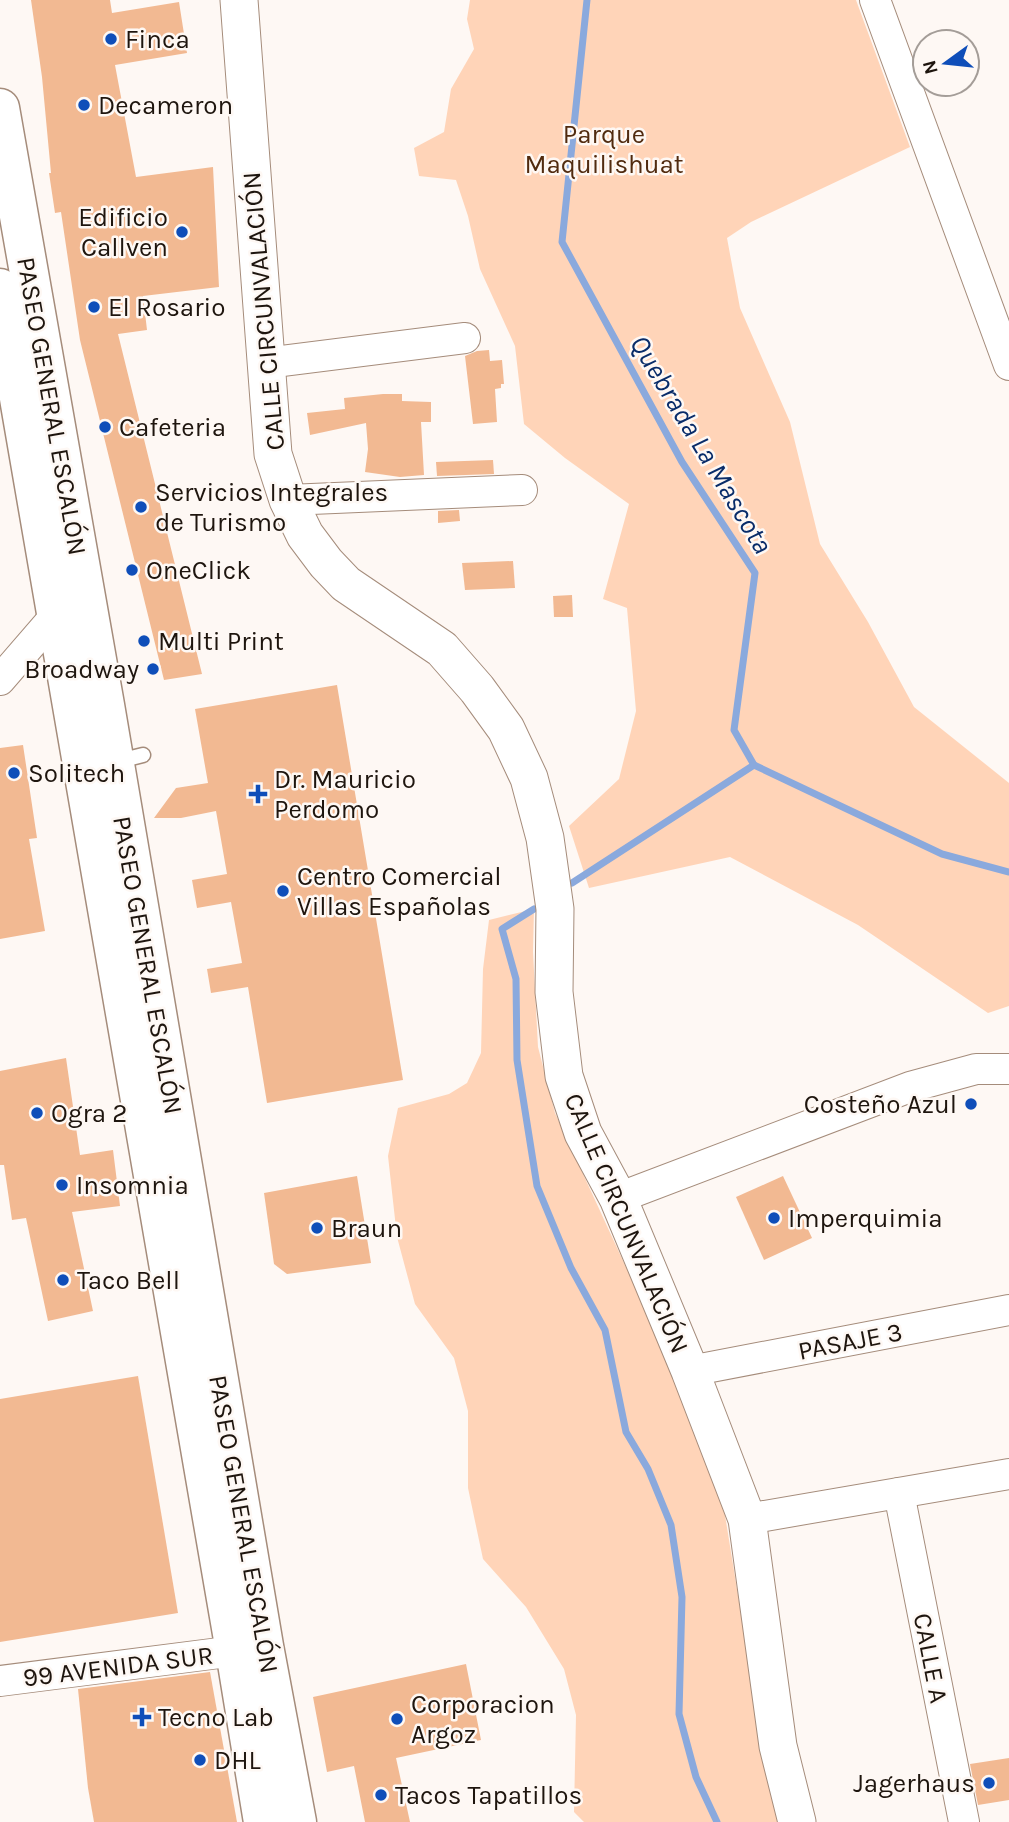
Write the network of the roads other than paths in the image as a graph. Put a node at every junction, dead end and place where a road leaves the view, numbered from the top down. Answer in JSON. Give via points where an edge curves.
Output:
{"nodes":[{"id":1,"x":239,"y":0,"type":"edge"},
{"id":2,"x":875,"y":0,"type":"edge"},
{"id":3,"x":0,"y":108,"type":"edge"},
{"id":4,"x":0,"y":288,"type":"edge"},
{"id":5,"x":465,"y":338,"type":"dead end"},
{"id":6,"x":266,"y":363,"type":"junction"},
{"id":7,"x":1009,"y":365,"type":"edge"},
{"id":8,"x":522,"y":490,"type":"dead end"},
{"id":9,"x":288,"y":500,"type":"junction"},
{"id":10,"x":57,"y":614,"type":"junction"},
{"id":11,"x":0,"y":680,"type":"edge"},
{"id":12,"x":1009,"y":1069,"type":"edge"},
{"id":13,"x":618,"y":1198,"type":"junction"},
{"id":14,"x":1009,"y":1310,"type":"edge"},
{"id":15,"x":690,"y":1371,"type":"junction"},
{"id":16,"x":1009,"y":1474,"type":"edge"},
{"id":17,"x":898,"y":1493,"type":"junction"},
{"id":18,"x":747,"y":1519,"type":"junction"},
{"id":19,"x":235,"y":1651,"type":"junction"},
{"id":20,"x":0,"y":1681,"type":"edge"},
{"id":21,"x":263,"y":1822,"type":"edge"},
{"id":22,"x":297,"y":1822,"type":"edge"},
{"id":23,"x":797,"y":1822,"type":"edge"},
{"id":24,"x":964,"y":1822,"type":"edge"}],
"edges":[{"from":1,"to":6,"type":"street","name":"CALLE CIRCUNVALACIÓN"},
{"from":2,"to":7,"type":"street"},
{"from":3,"to":22,"type":"main road","name":"PASEO GENERAL ESCALÓN","via":[[128,759],[264,1646]]},
{"from":4,"to":10,"type":"main road","name":"PASEO GENERAL ESCALÓN"},
{"from":5,"to":6,"type":"street"},
{"from":6,"to":9,"type":"street","name":"CALLE CIRCUNVALACIÓN","via":[[273,454]]},
{"from":8,"to":9,"type":"street"},
{"from":9,"to":13,"type":"street","name":"CALLE CIRCUNVALACIÓN","via":[[305,535],[326,563],[346,584],[442,649],[506,729],[528,778],[545,838],[555,909],[554,992],[564,1076],[583,1133]]},
{"from":10,"to":11,"type":"street"},
{"from":10,"to":19,"type":"main road","name":"PASEO GENERAL ESCALÓN"},
{"from":12,"to":13,"type":"street","via":[[976,1069],[911,1087]]},
{"from":13,"to":15,"type":"street","name":"CALLE CIRCUNVALACIÓN"},
{"from":14,"to":15,"type":"street","name":"PASAJE 3"},
{"from":15,"to":18,"type":"street","name":"CALLE CIRCUNVALACIÓN"},
{"from":16,"to":17,"type":"street"},
{"from":17,"to":18,"type":"street"},
{"from":17,"to":24,"type":"street","name":"CALLE A"},
{"from":18,"to":23,"type":"street","name":"CALLE CIRCUNVALACIÓN","via":[[778,1746]]},
{"from":19,"to":20,"type":"street","name":"99 AVENIDA SUR"},
{"from":19,"to":21,"type":"main road","name":"PASEO GENERAL ESCALÓN"}]}
